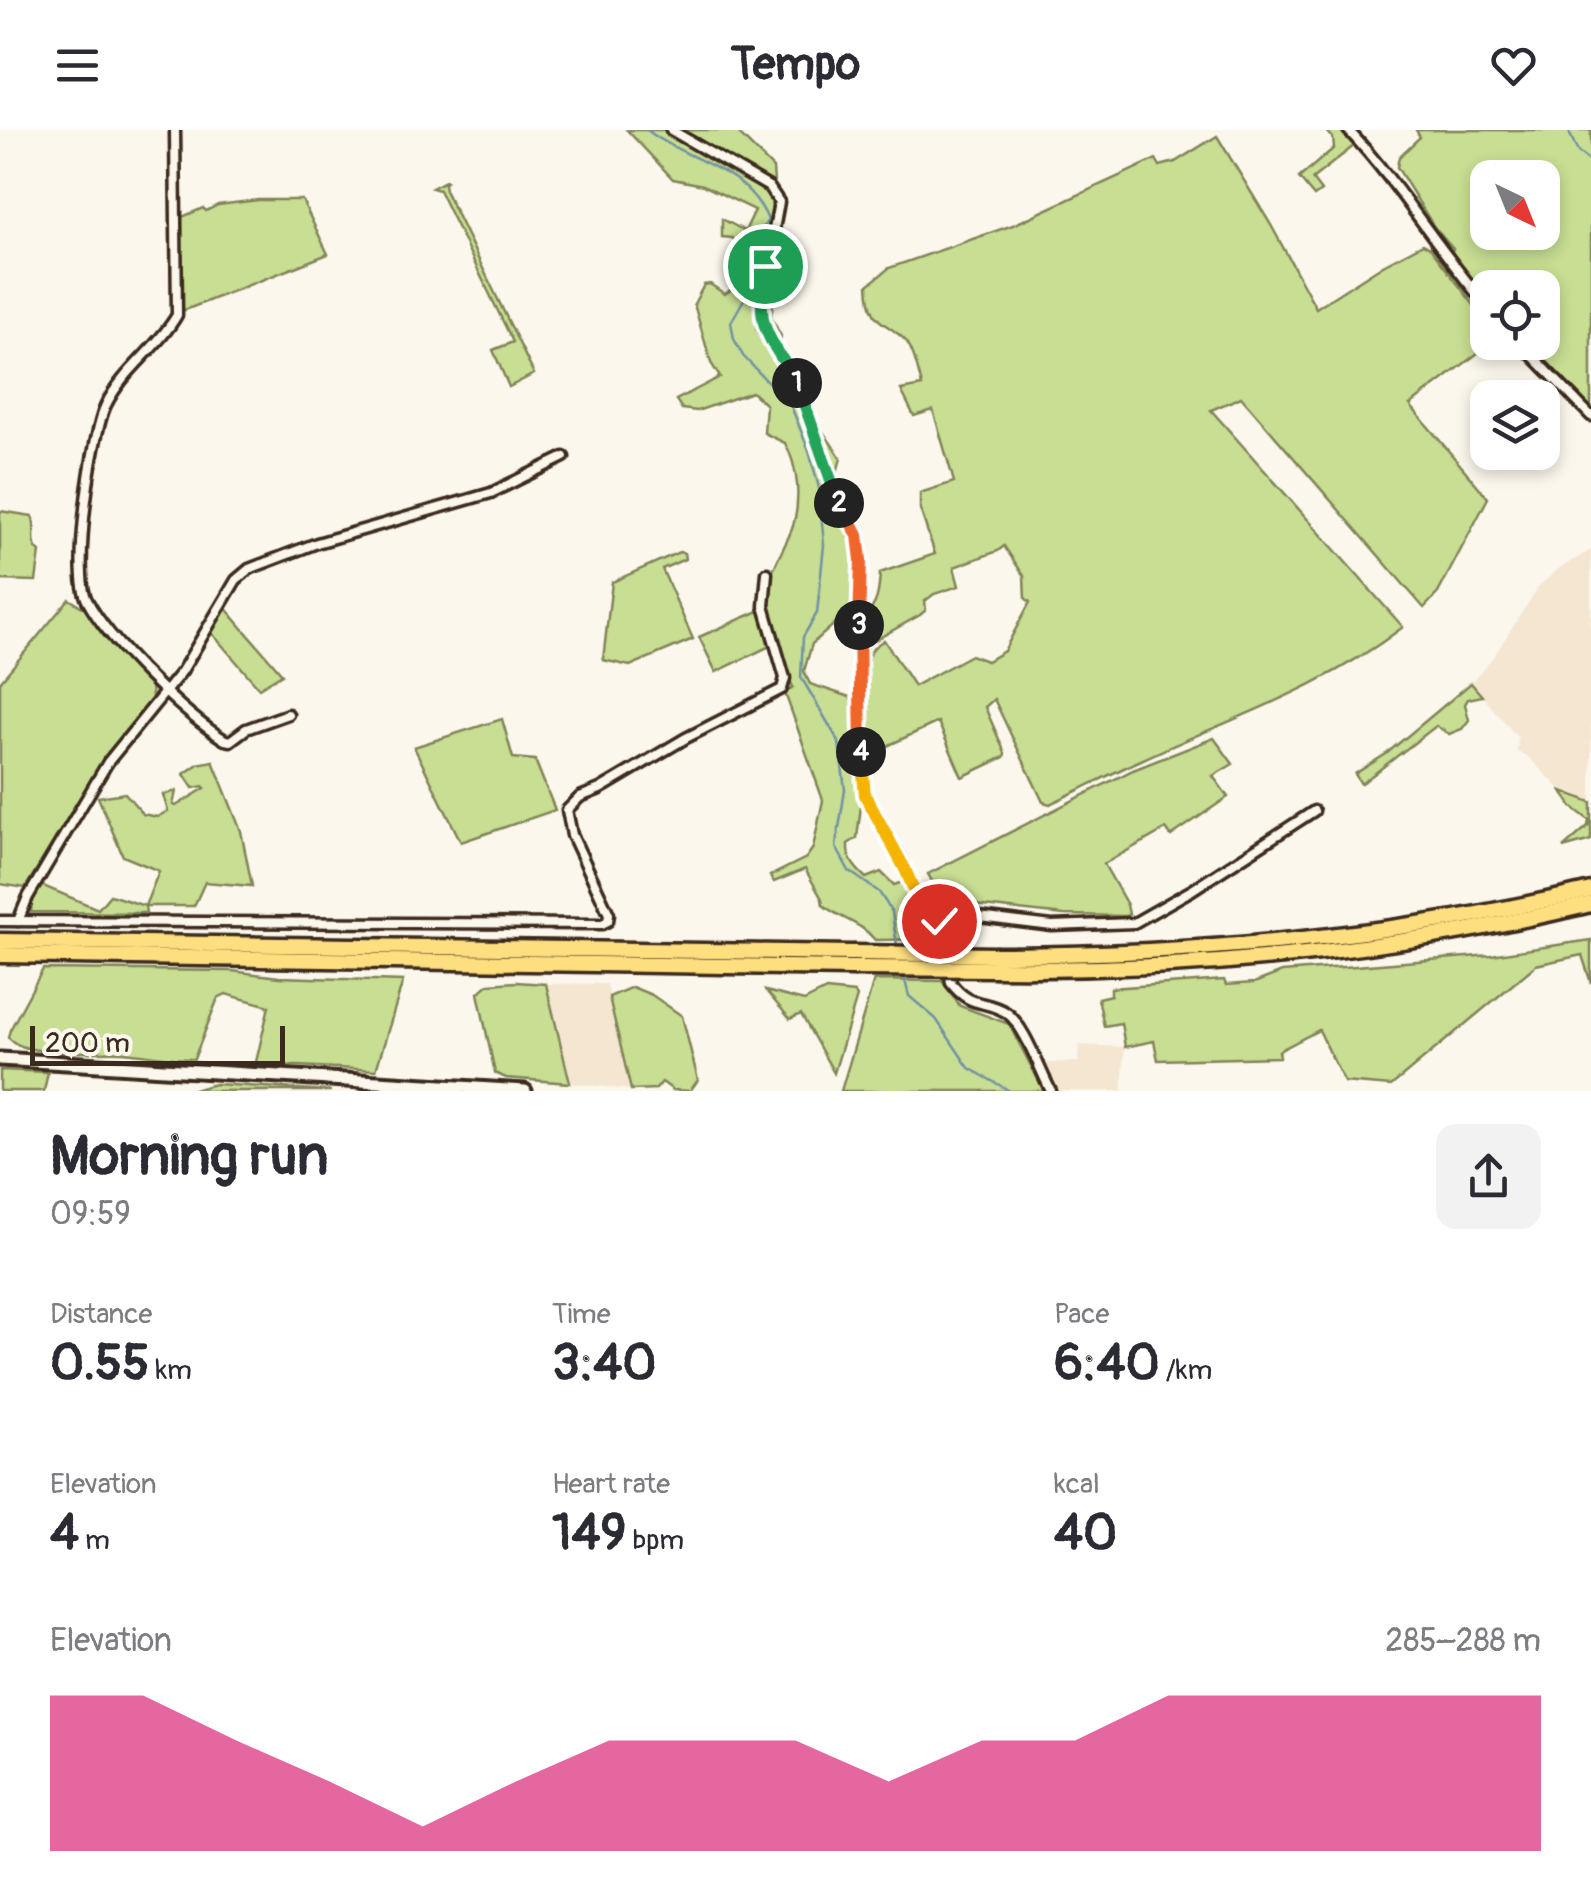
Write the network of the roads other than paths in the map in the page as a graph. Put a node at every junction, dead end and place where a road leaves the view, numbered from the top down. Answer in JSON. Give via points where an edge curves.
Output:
{"nodes":[{"id":1,"x":175,"y":130,"type":"edge"},
{"id":2,"x":671,"y":130,"type":"edge"},
{"id":3,"x":1348,"y":130,"type":"edge"},
{"id":4,"x":1470,"y":286,"type":"edge"},
{"id":5,"x":1537,"y":360,"type":"edge"},
{"id":6,"x":1591,"y":416,"type":"edge"},
{"id":7,"x":564,"y":456,"type":"dead end"},
{"id":8,"x":768,"y":573,"type":"dead end"},
{"id":9,"x":165,"y":691,"type":"junction"},
{"id":10,"x":288,"y":714,"type":"dead end"},
{"id":11,"x":1314,"y":810,"type":"dead end"},
{"id":12,"x":1591,"y":890,"type":"edge"},
{"id":13,"x":1591,"y":904,"type":"edge"},
{"id":14,"x":0,"y":920,"type":"edge"},
{"id":15,"x":18,"y":920,"type":"junction"},
{"id":16,"x":939,"y":921,"type":"junction"},
{"id":17,"x":0,"y":941,"type":"edge"},
{"id":18,"x":0,"y":955,"type":"edge"},
{"id":19,"x":853,"y":960,"type":"junction"},
{"id":20,"x":997,"y":962,"type":"junction"},
{"id":21,"x":0,"y":1059,"type":"edge"},
{"id":22,"x":406,"y":1087,"type":"edge"},
{"id":23,"x":525,"y":1091,"type":"edge"},
{"id":24,"x":1051,"y":1091,"type":"edge"}],
"edges":[{"from":1,"to":9,"type":"street","via":[[177,315],[123,378],[98,424],[81,576],[85,598],[101,620]]},
{"from":2,"to":16,"type":"street","via":[[769,187],[779,202],[760,306],[763,328],[796,382],[840,506],[858,535],[865,795],[917,897]]},
{"from":3,"to":4,"type":"street"},
{"from":5,"to":6,"type":"street"},
{"from":7,"to":9,"type":"street","via":[[492,493],[249,569],[226,592],[198,647]]},
{"from":8,"to":15,"type":"street","via":[[764,606],[785,678],[782,689],[567,810],[609,914],[602,924]]},
{"from":9,"to":10,"type":"street","via":[[230,741]]},
{"from":9,"to":15,"type":"street","via":[[108,762]]},
{"from":11,"to":16,"type":"street","via":[[1134,922],[1052,926],[964,915]]},
{"from":12,"to":20,"type":"highway","via":[[1321,939]]},
{"from":13,"to":20,"type":"highway","via":[[1310,954],[1144,966]]},
{"from":14,"to":15,"type":"street"},
{"from":16,"to":24,"type":"street","via":[[951,984],[968,1001],[1012,1019]]},
{"from":17,"to":19,"type":"highway"},
{"from":18,"to":19,"type":"highway"},
{"from":19,"to":20,"type":"highway","bridge":true},
{"from":21,"to":22,"type":"main road"},
{"from":22,"to":23,"type":"main road"}]}
